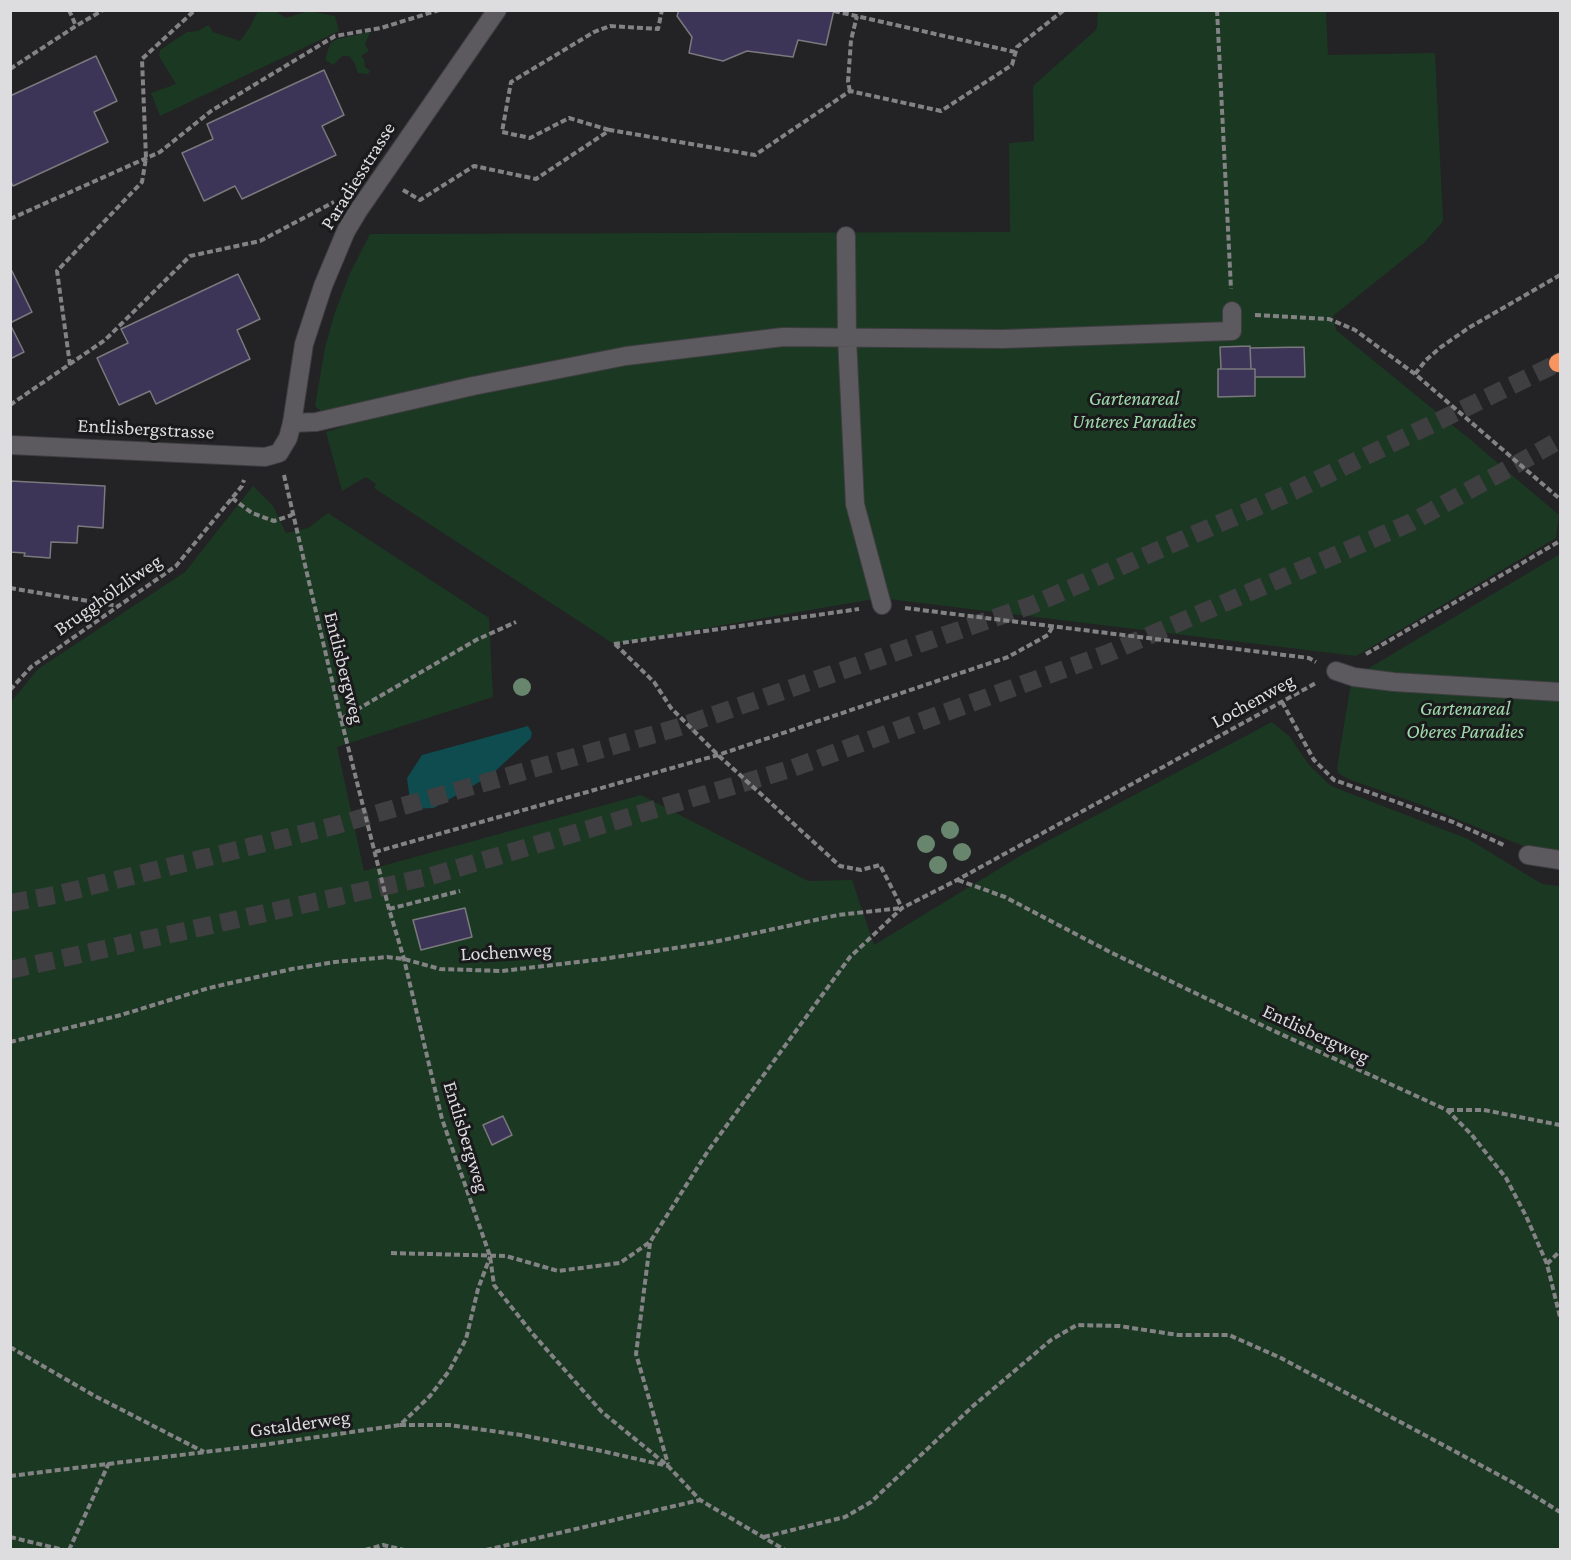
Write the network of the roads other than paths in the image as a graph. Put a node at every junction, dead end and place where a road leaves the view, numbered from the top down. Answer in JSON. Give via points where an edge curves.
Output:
{"nodes":[{"id":1,"x":497,"y":10,"type":"edge"},
{"id":2,"x":846,"y":236,"type":"dead end"},
{"id":3,"x":1232,"y":312,"type":"road end"},
{"id":4,"x":847,"y":338,"type":"junction"},
{"id":5,"x":292,"y":423,"type":"junction"},
{"id":6,"x":10,"y":445,"type":"edge"},
{"id":7,"x":279,"y":453,"type":"joint"},
{"id":8,"x":882,"y":605,"type":"road end"},
{"id":9,"x":1336,"y":671,"type":"road end"},
{"id":10,"x":1560,"y":693,"type":"edge"},
{"id":11,"x":1527,"y":855,"type":"road end"},
{"id":12,"x":1560,"y":860,"type":"edge"}],
"edges":[{"from":1,"to":5,"type":"street","name":"Paradiesstrasse","via":[[346,231],[304,344]]},
{"from":2,"to":4,"type":"street"},
{"from":3,"to":4,"type":"street","via":[[1232,331],[1003,339]]},
{"from":4,"to":5,"type":"street","via":[[783,337],[626,356],[316,422]]},
{"from":4,"to":8,"type":"street","via":[[855,504]]},
{"from":5,"to":7,"type":"street","name":"Paradiesstrasse"},
{"from":6,"to":7,"type":"street","name":"Entlisbergstrasse","via":[[249,456]]},
{"from":9,"to":10,"type":"street","via":[[1394,682]]},
{"from":11,"to":12,"type":"street"}]}
